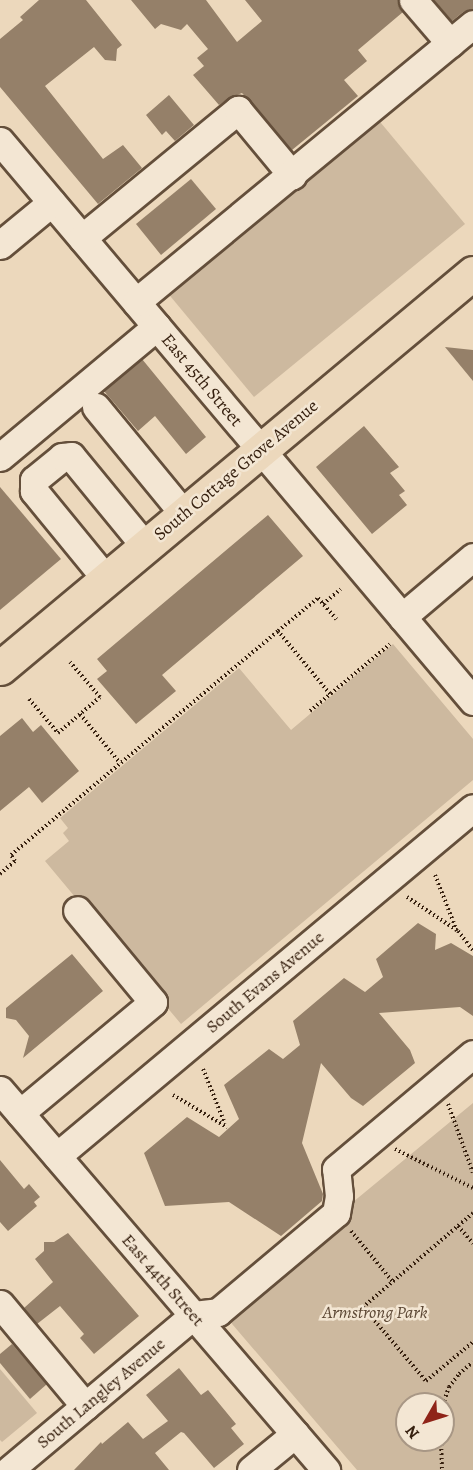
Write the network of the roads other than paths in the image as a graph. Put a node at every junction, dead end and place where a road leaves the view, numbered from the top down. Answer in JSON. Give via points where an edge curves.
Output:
{"nodes":[{"id":1,"x":413,"y":0,"type":"edge"},
{"id":2,"x":473,"y":24,"type":"edge"},
{"id":3,"x":450,"y":44,"type":"junction"},
{"id":4,"x":0,"y":141,"type":"edge"},
{"id":5,"x":292,"y":175,"type":"junction"},
{"id":6,"x":52,"y":202,"type":"junction"},
{"id":7,"x":82,"y":238,"type":"junction"},
{"id":8,"x":0,"y":245,"type":"edge"},
{"id":9,"x":473,"y":273,"type":"edge"},
{"id":10,"x":136,"y":302,"type":"junction"},
{"id":11,"x":157,"y":326,"type":"junction"},
{"id":12,"x":96,"y":407,"type":"dead end"},
{"id":13,"x":261,"y":450,"type":"junction"},
{"id":14,"x":0,"y":457,"type":"edge"},
{"id":15,"x":184,"y":514,"type":"junction"},
{"id":16,"x":145,"y":546,"type":"junction"},
{"id":17,"x":473,"y":557,"type":"edge"},
{"id":18,"x":106,"y":579,"type":"junction"},
{"id":19,"x":402,"y":617,"type":"junction"},
{"id":20,"x":0,"y":668,"type":"edge"},
{"id":21,"x":473,"y":701,"type":"edge"},
{"id":22,"x":473,"y":808,"type":"edge"},
{"id":23,"x":77,"y":910,"type":"dead end"},
{"id":24,"x":473,"y":1054,"type":"edge"},
{"id":25,"x":0,"y":1090,"type":"edge"},
{"id":26,"x":20,"y":1113,"type":"junction"},
{"id":27,"x":57,"y":1156,"type":"junction"},
{"id":28,"x":0,"y":1304,"type":"edge"},
{"id":29,"x":194,"y":1315,"type":"junction"},
{"id":30,"x":85,"y":1406,"type":"junction"},
{"id":31,"x":295,"y":1434,"type":"junction"},
{"id":32,"x":9,"y":1470,"type":"edge"},
{"id":33,"x":251,"y":1470,"type":"edge"},
{"id":34,"x":326,"y":1470,"type":"edge"}],
"edges":[{"from":1,"to":3,"type":"street"},
{"from":2,"to":3,"type":"street"},
{"from":3,"to":5,"type":"street"},
{"from":4,"to":6,"type":"street","name":"East 45th Street"},
{"from":5,"to":7,"type":"street","via":[[238,110]]},
{"from":5,"to":10,"type":"street"},
{"from":6,"to":7,"type":"street","name":"East 45th Street"},
{"from":6,"to":8,"type":"street"},
{"from":7,"to":10,"type":"street","name":"East 45th Street"},
{"from":9,"to":13,"type":"main road","name":"South Cottage Grove Avenue"},
{"from":10,"to":11,"type":"street","name":"East 45th Street"},
{"from":11,"to":13,"type":"street","name":"East 45th Street"},
{"from":11,"to":14,"type":"street"},
{"from":12,"to":15,"type":"street"},
{"from":13,"to":15,"type":"main road","name":"South Cottage Grove Avenue"},
{"from":13,"to":19,"type":"street","name":"East 45th Street"},
{"from":15,"to":16,"type":"main road","name":"South Cottage Grove Avenue"},
{"from":16,"to":18,"type":"main road","name":"South Cottage Grove Avenue"},
{"from":16,"to":18,"type":"street","via":[[71,456],[62,457],[34,480],[34,491]]},
{"from":17,"to":19,"type":"street"},
{"from":18,"to":20,"type":"main road","name":"South Cottage Grove Avenue"},
{"from":19,"to":21,"type":"street","name":"East 45th Street"},
{"from":22,"to":27,"type":"street","name":"South Evans Avenue"},
{"from":23,"to":26,"type":"street","via":[[153,1002]]},
{"from":24,"to":29,"type":"street","via":[[336,1169],[336,1213],[218,1312]]},
{"from":25,"to":26,"type":"street","name":"East 44th Street"},
{"from":26,"to":27,"type":"street","name":"East 44th Street"},
{"from":27,"to":29,"type":"street","name":"East 44th Street"},
{"from":28,"to":30,"type":"street"},
{"from":29,"to":30,"type":"street","name":"South Langley Avenue"},
{"from":29,"to":31,"type":"street","name":"East 44th Street"},
{"from":30,"to":32,"type":"street","name":"South Langley Avenue"},
{"from":31,"to":33,"type":"street"},
{"from":31,"to":34,"type":"street","name":"East 44th Street"}]}
